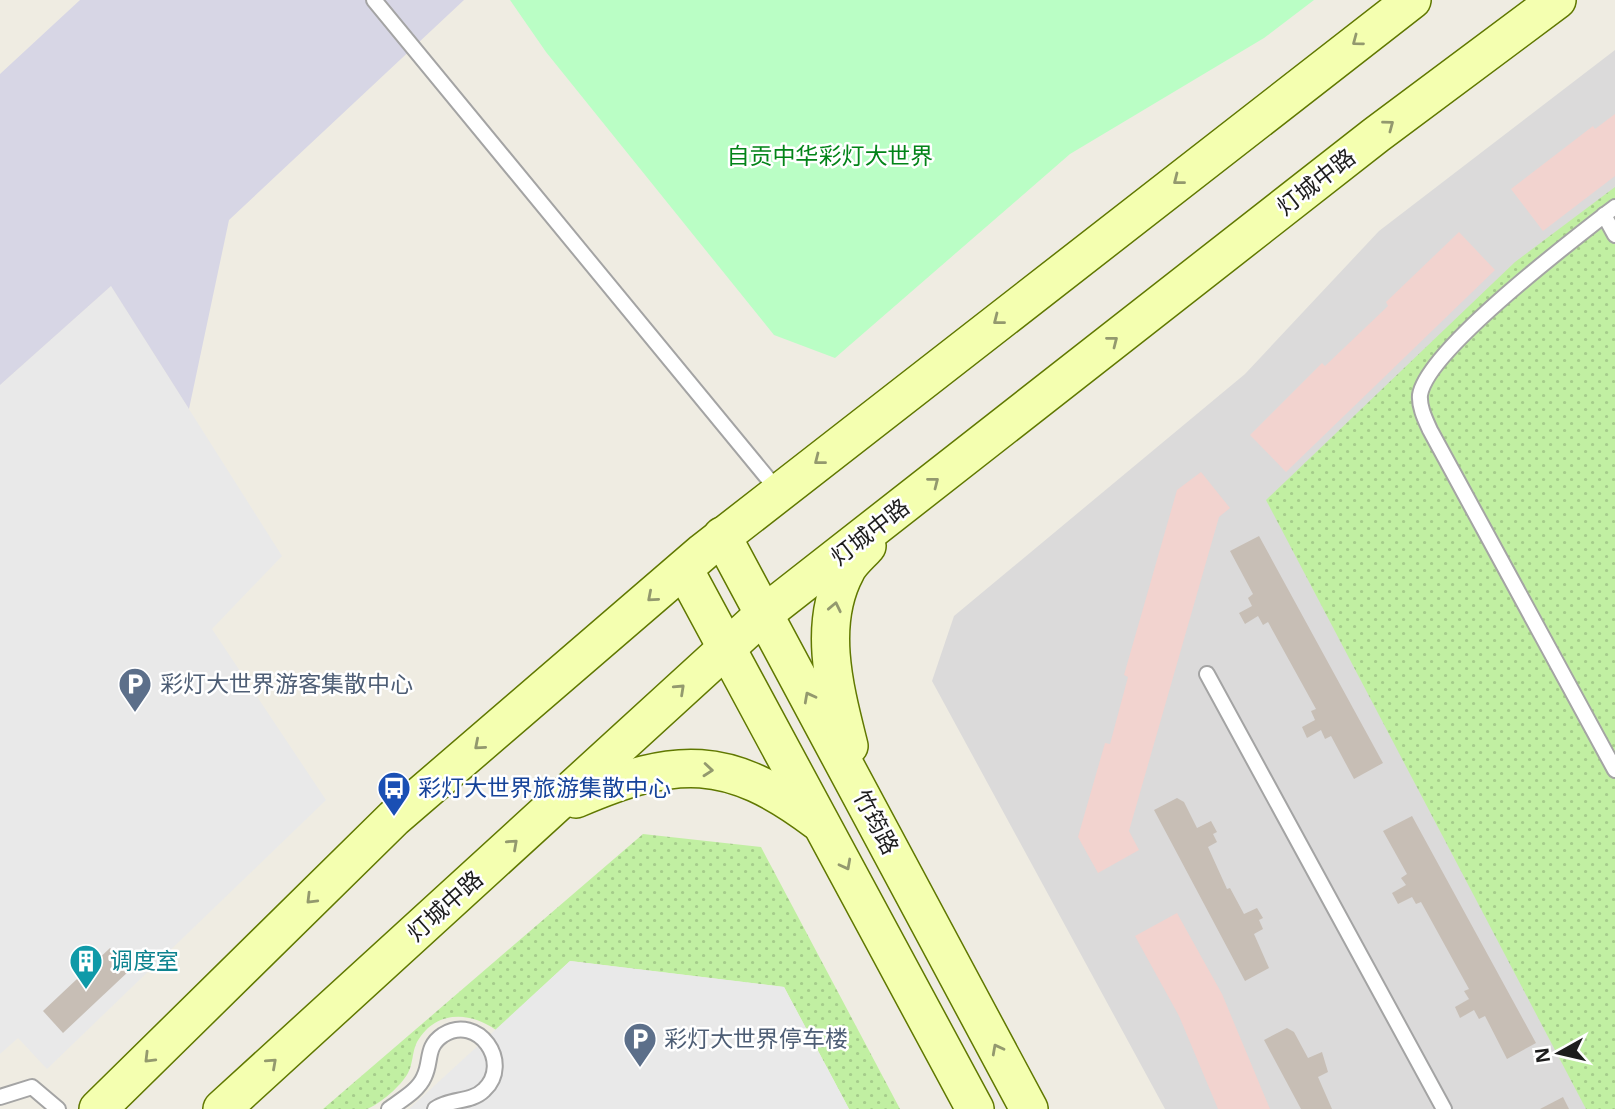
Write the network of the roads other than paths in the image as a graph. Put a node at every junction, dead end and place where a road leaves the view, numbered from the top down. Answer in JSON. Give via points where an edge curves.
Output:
{"nodes":[{"id":1,"x":374,"y":0,"type":"edge"},
{"id":2,"x":1412,"y":0,"type":"edge"},
{"id":3,"x":1556,"y":0,"type":"edge"},
{"id":4,"x":1610,"y":211,"type":"edge"},
{"id":5,"x":1615,"y":235,"type":"edge"},
{"id":6,"x":779,"y":492,"type":"junction"},
{"id":7,"x":897,"y":511,"type":"junction"},
{"id":8,"x":722,"y":536,"type":"junction"},
{"id":9,"x":684,"y":569,"type":"junction"},
{"id":10,"x":764,"y":614,"type":"junction"},
{"id":11,"x":728,"y":645,"type":"junction"},
{"id":12,"x":1208,"y":674,"type":"dead end"},
{"id":13,"x":1615,"y":770,"type":"edge"},
{"id":14,"x":861,"y":794,"type":"junction"},
{"id":15,"x":550,"y":811,"type":"junction"},
{"id":16,"x":825,"y":826,"type":"junction"},
{"id":17,"x":0,"y":1097,"type":"edge"},
{"id":18,"x":58,"y":1109,"type":"edge"},
{"id":19,"x":98,"y":1109,"type":"edge"},
{"id":20,"x":222,"y":1109,"type":"edge"},
{"id":21,"x":389,"y":1109,"type":"edge"},
{"id":22,"x":435,"y":1109,"type":"edge"},
{"id":23,"x":975,"y":1109,"type":"edge"},
{"id":24,"x":1029,"y":1109,"type":"edge"},
{"id":25,"x":1444,"y":1109,"type":"edge"}],
"edges":[{"from":1,"to":6,"type":"lane"},
{"from":2,"to":6,"type":"main road","one_way":true},
{"from":7,"to":3,"type":"main road","name":"灯城中路","one_way":true,"via":[[1376,135]]},
{"from":4,"to":5,"type":"lane"},
{"from":4,"to":13,"type":"lane","via":[[1516,284],[1428,374],[1420,395],[1430,430]]},
{"from":6,"to":8,"type":"main road"},
{"from":7,"to":10,"type":"main road","name":"灯城中路"},
{"from":14,"to":7,"type":"main road","one_way":true,"via":[[830,652],[833,608],[846,570]]},
{"from":8,"to":9,"type":"main road"},
{"from":8,"to":10,"type":"main road","name":"竹筠路"},
{"from":9,"to":11,"type":"main road","name":"竹筠路"},
{"from":9,"to":19,"type":"main road","one_way":true,"via":[[394,818]]},
{"from":10,"to":11,"type":"main road","name":"灯城中路"},
{"from":14,"to":10,"type":"main road","name":"竹筠路","one_way":true},
{"from":15,"to":11,"type":"main road","name":"灯城中路","one_way":true},
{"from":11,"to":16,"type":"main road","name":"竹筠路"},
{"from":12,"to":25,"type":"lane"},
{"from":24,"to":14,"type":"main road","name":"竹筠路","one_way":true},
{"from":15,"to":16,"type":"main road","one_way":true,"via":[[626,778],[709,768],[780,793]]},
{"from":20,"to":15,"type":"main road","name":"灯城中路","one_way":true},
{"from":16,"to":23,"type":"main road","name":"竹筠路","one_way":true},
{"from":17,"to":18,"type":"lane","via":[[32,1087]]},
{"from":21,"to":22,"type":"lane","via":[[426,1075],[429,1050],[435,1042],[457,1029],[472,1031],[490,1045],[495,1056],[494,1075],[477,1096],[450,1100]]}]}
